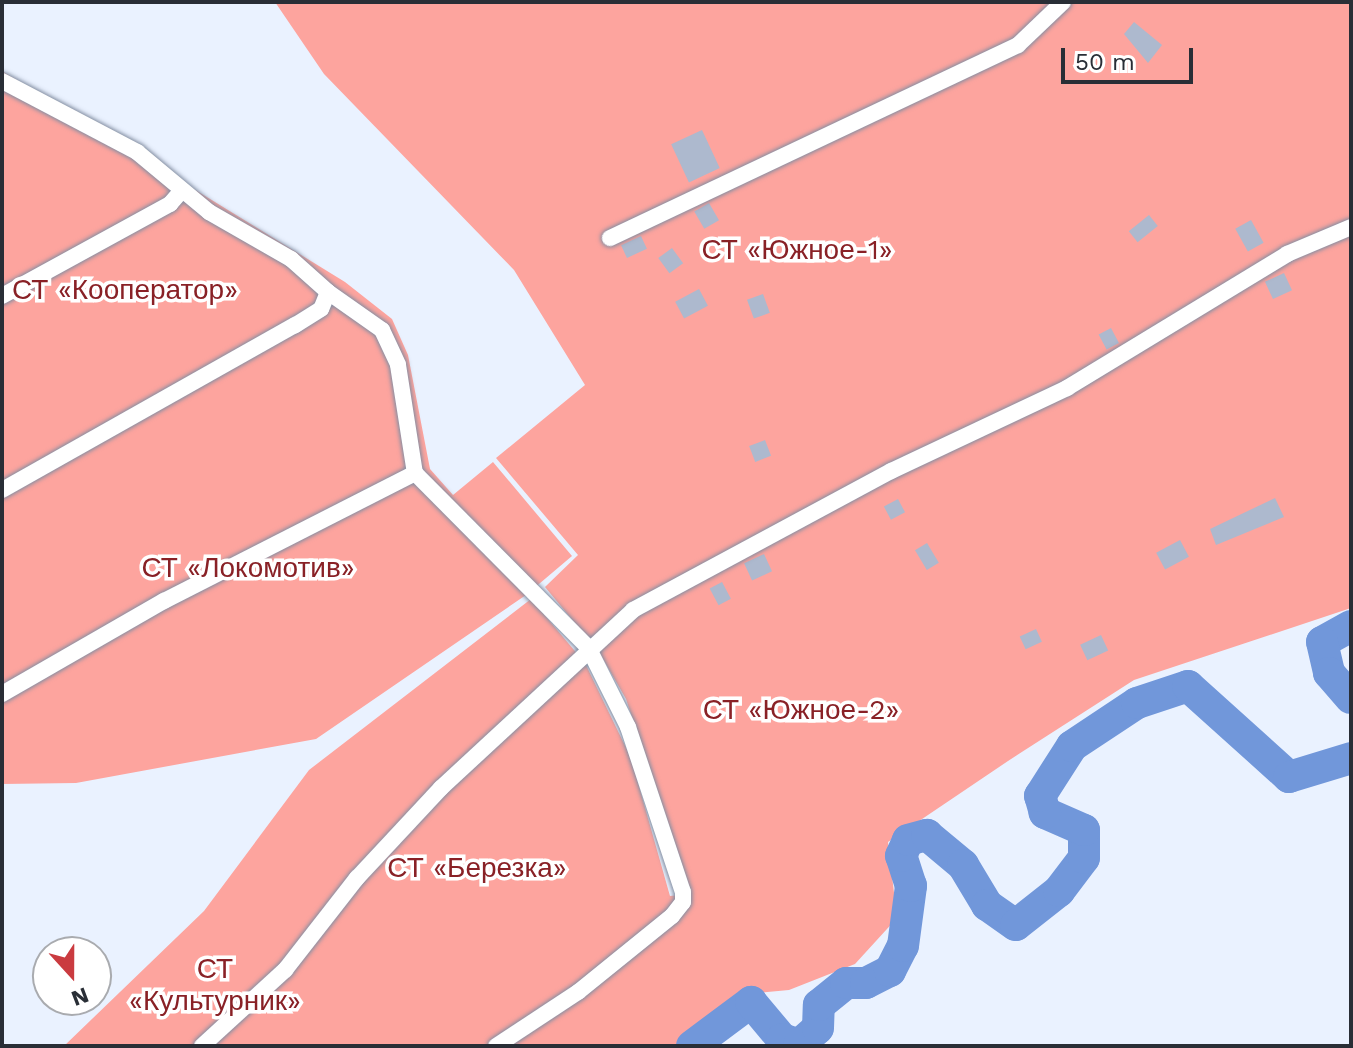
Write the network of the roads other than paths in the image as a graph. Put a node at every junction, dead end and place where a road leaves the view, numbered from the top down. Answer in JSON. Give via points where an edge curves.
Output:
{"nodes":[{"id":1,"x":1063,"y":2,"type":"edge"},
{"id":2,"x":4,"y":86,"type":"edge"},
{"id":3,"x":182,"y":190,"type":"junction"},
{"id":4,"x":1351,"y":227,"type":"edge"},
{"id":5,"x":610,"y":238,"type":"dead end"},
{"id":6,"x":328,"y":292,"type":"junction"},
{"id":7,"x":2,"y":296,"type":"edge"},
{"id":8,"x":415,"y":473,"type":"junction"},
{"id":9,"x":2,"y":490,"type":"edge"},
{"id":10,"x":588,"y":647,"type":"junction"},
{"id":11,"x":2,"y":694,"type":"edge"},
{"id":12,"x":202,"y":1046,"type":"edge"},
{"id":13,"x":496,"y":1046,"type":"edge"}],
"edges":[{"from":1,"to":5,"type":"street","via":[[1018,45]]},
{"from":2,"to":3,"type":"street","via":[[137,152]]},
{"from":3,"to":6,"type":"street","via":[[250,239],[291,259]]},
{"from":3,"to":7,"type":"street","via":[[170,204]]},
{"from":4,"to":10,"type":"street","via":[[1287,254],[1067,388],[891,471],[633,610]]},
{"from":6,"to":8,"type":"street","via":[[382,330],[398,365]]},
{"from":6,"to":9,"type":"street","via":[[321,309],[295,325]]},
{"from":8,"to":10,"type":"street"},
{"from":8,"to":11,"type":"street","via":[[164,601]]},
{"from":10,"to":12,"type":"street","via":[[441,788],[357,878],[285,970]]},
{"from":10,"to":13,"type":"street","via":[[628,727],[683,902],[578,992]]}]}
